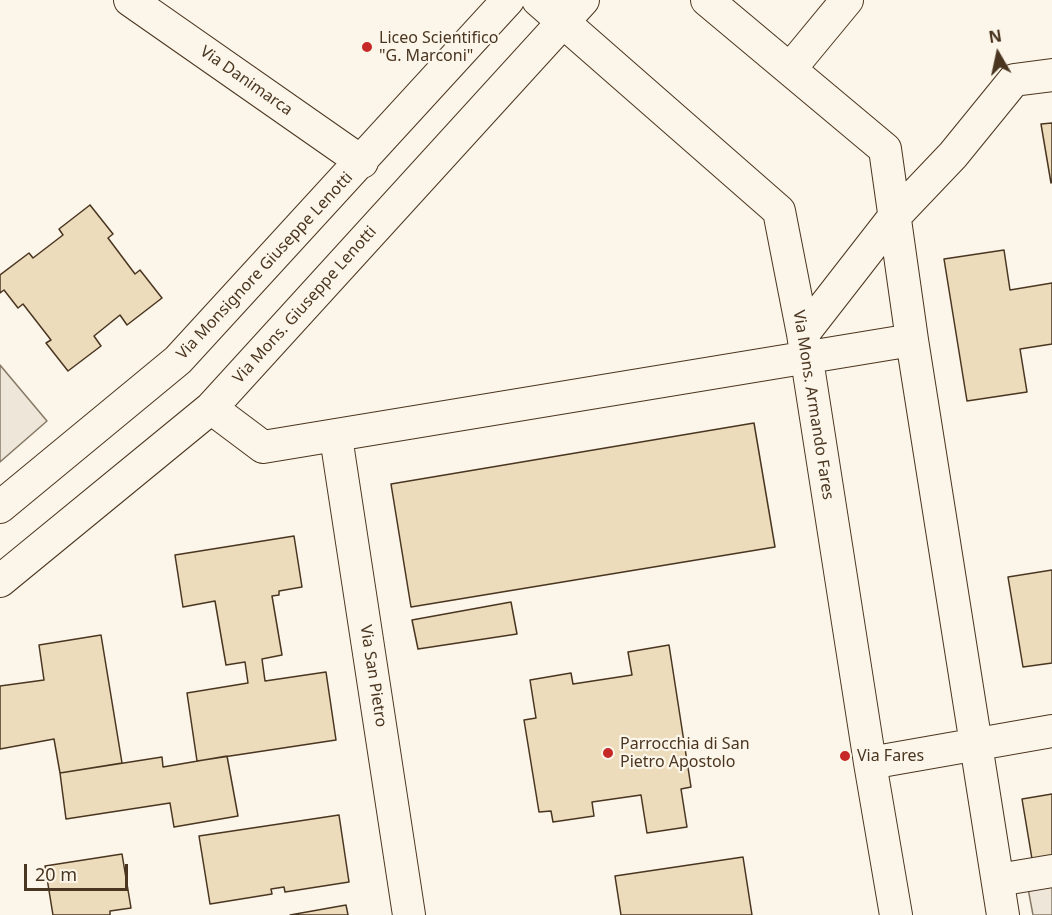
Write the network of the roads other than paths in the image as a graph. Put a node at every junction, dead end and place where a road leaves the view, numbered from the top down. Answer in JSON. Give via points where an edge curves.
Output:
{"nodes":[{"id":1,"x":130,"y":0,"type":"edge"},
{"id":2,"x":508,"y":0,"type":"edge"},
{"id":3,"x":538,"y":0,"type":"edge"},
{"id":4,"x":707,"y":0,"type":"edge"},
{"id":5,"x":848,"y":0,"type":"edge"},
{"id":6,"x":573,"y":11,"type":"edge"},
{"id":7,"x":790,"y":69,"type":"junction"},
{"id":8,"x":1052,"y":75,"type":"edge"},
{"id":9,"x":362,"y":162,"type":"junction"},
{"id":10,"x":894,"y":217,"type":"junction"},
{"id":11,"x":912,"y":340,"type":"junction"},
{"id":12,"x":805,"y":345,"type":"junction"},
{"id":13,"x":211,"y":408,"type":"junction"},
{"id":14,"x":336,"y":437,"type":"junction"},
{"id":15,"x":0,"y":507,"type":"edge"},
{"id":16,"x":0,"y":581,"type":"edge"},
{"id":17,"x":1052,"y":731,"type":"edge"},
{"id":18,"x":976,"y":744,"type":"junction"},
{"id":19,"x":870,"y":763,"type":"junction"},
{"id":20,"x":1052,"y":871,"type":"edge"},
{"id":21,"x":998,"y":880,"type":"junction"},
{"id":22,"x":409,"y":915,"type":"edge"},
{"id":23,"x":896,"y":915,"type":"edge"},
{"id":24,"x":1003,"y":915,"type":"edge"}],
"edges":[{"from":1,"to":9,"type":"street","name":"Via Danimarca"},
{"from":2,"to":9,"type":"street","name":"Via Monsignore Giuseppe Lenotti"},
{"from":3,"to":6,"type":"street","name":"Via Mons. Armando Fares"},
{"from":4,"to":7,"type":"street"},
{"from":5,"to":7,"type":"street"},
{"from":6,"to":12,"type":"street","name":"Via Mons. Armando Fares","via":[[779,211]]},
{"from":6,"to":13,"type":"street","name":"Via Mons. Giuseppe Lenotti"},
{"from":7,"to":10,"type":"street","via":[[885,149]]},
{"from":8,"to":10,"type":"street","via":[[1014,80]]},
{"from":9,"to":15,"type":"street","name":"Via Monsignore Giuseppe Lenotti","via":[[178,360]]},
{"from":10,"to":11,"type":"street"},
{"from":10,"to":12,"type":"street"},
{"from":11,"to":12,"type":"street"},
{"from":11,"to":18,"type":"street"},
{"from":12,"to":14,"type":"street"},
{"from":12,"to":19,"type":"street","name":"Via Mons. Armando Fares"},
{"from":13,"to":14,"type":"street","via":[[263,447]]},
{"from":13,"to":16,"type":"street","name":"Via Mons. Giuseppe Lenotti"},
{"from":14,"to":22,"type":"street","name":"Via San Pietro"},
{"from":17,"to":18,"type":"street"},
{"from":18,"to":19,"type":"street"},
{"from":18,"to":21,"type":"street"},
{"from":19,"to":23,"type":"street","name":"Via Mons. Armando Fares"},
{"from":20,"to":21,"type":"street"},
{"from":21,"to":24,"type":"street"}]}
